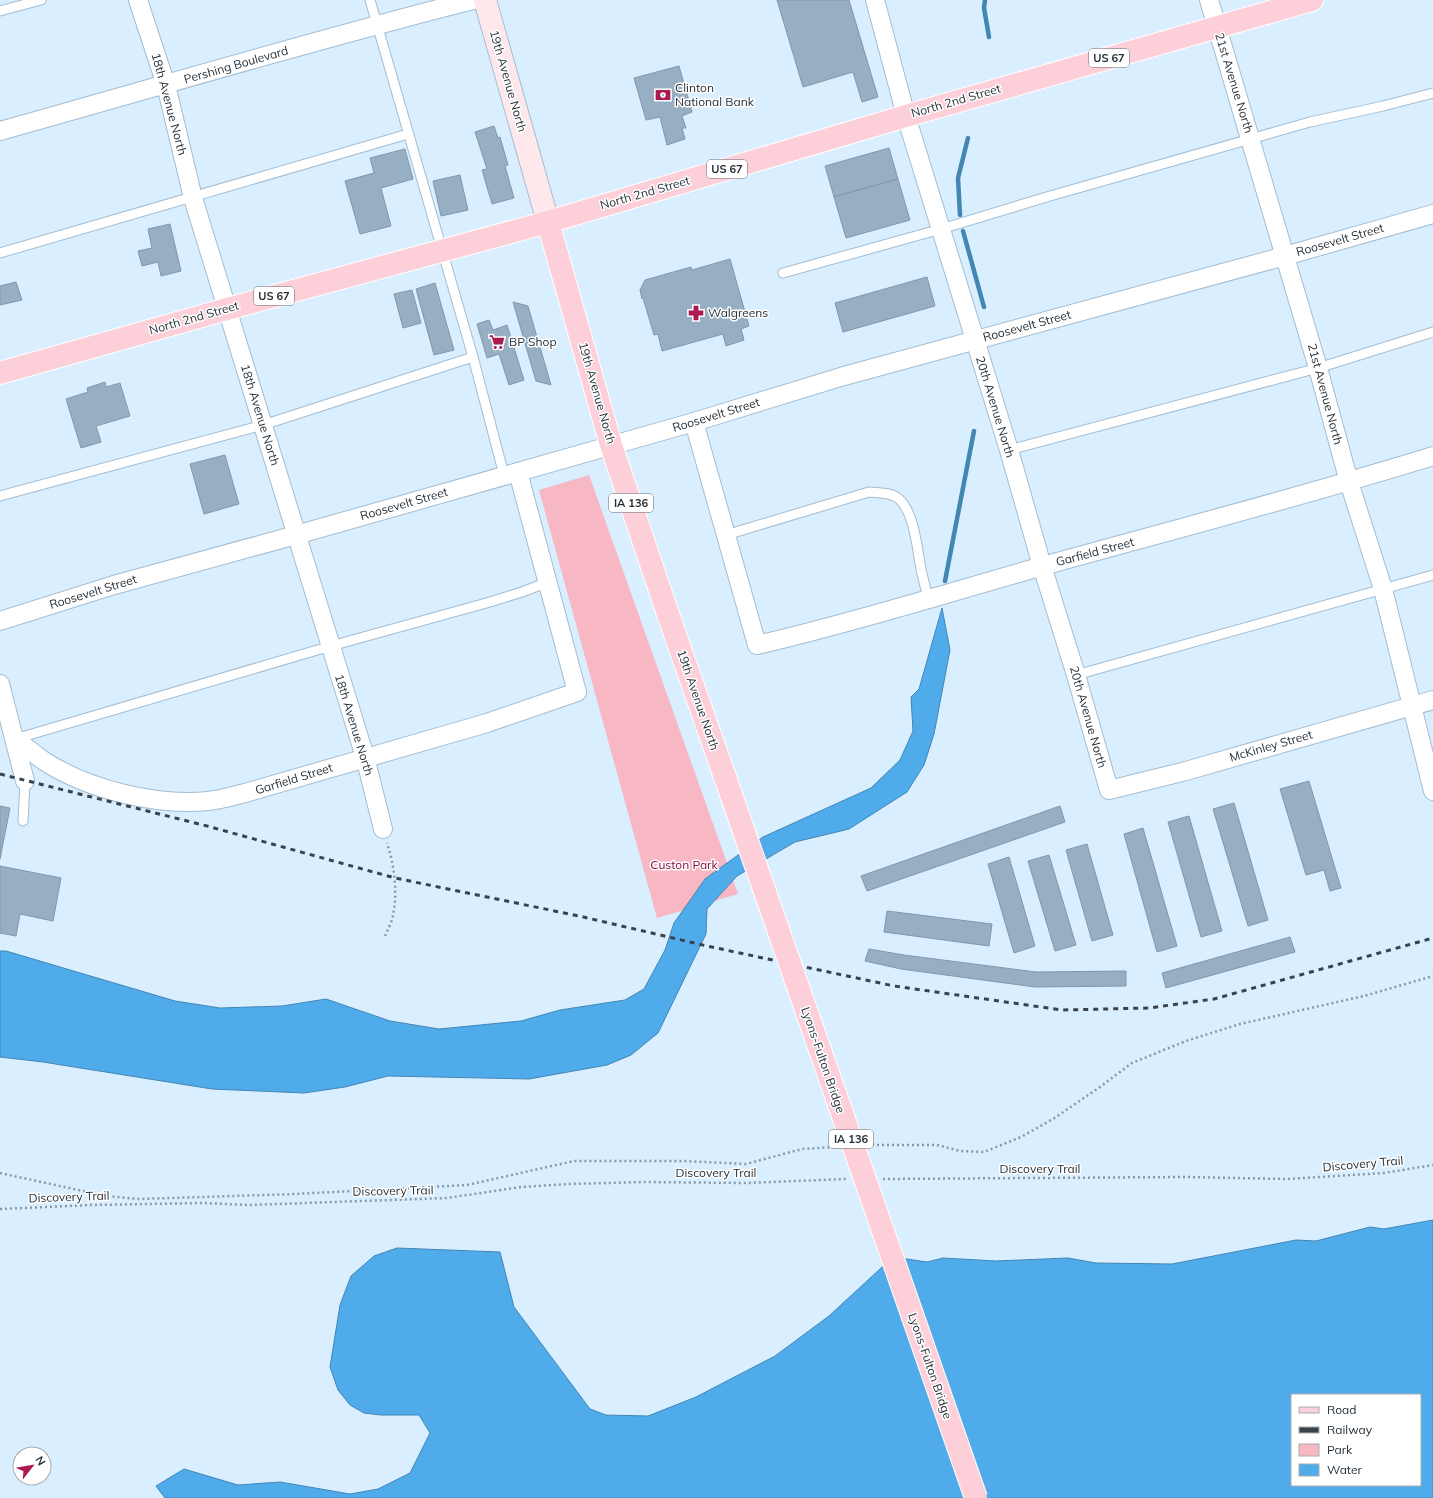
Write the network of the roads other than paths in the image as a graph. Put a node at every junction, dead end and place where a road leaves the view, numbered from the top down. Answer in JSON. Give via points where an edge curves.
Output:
{"nodes":[{"id":1,"x":41,"y":0,"type":"edge"},
{"id":2,"x":138,"y":0,"type":"edge"},
{"id":3,"x":370,"y":0,"type":"edge"},
{"id":4,"x":473,"y":0,"type":"edge"},
{"id":5,"x":485,"y":0,"type":"edge"},
{"id":6,"x":875,"y":0,"type":"edge"},
{"id":7,"x":1209,"y":0,"type":"edge"},
{"id":8,"x":1312,"y":0,"type":"edge"},
{"id":9,"x":0,"y":11,"type":"edge"},
{"id":10,"x":377,"y":24,"type":"junction"},
{"id":11,"x":1217,"y":27,"type":"junction"},
{"id":12,"x":166,"y":85,"type":"junction"},
{"id":13,"x":1433,"y":92,"type":"edge"},
{"id":14,"x":906,"y":116,"type":"junction"},
{"id":15,"x":0,"y":131,"type":"edge"},
{"id":16,"x":408,"y":134,"type":"junction"},
{"id":17,"x":1250,"y":139,"type":"junction"},
{"id":18,"x":194,"y":198,"type":"junction"},
{"id":19,"x":1433,"y":214,"type":"edge"},
{"id":20,"x":548,"y":222,"type":"junction"},
{"id":21,"x":941,"y":229,"type":"junction"},
{"id":22,"x":442,"y":251,"type":"junction"},
{"id":23,"x":0,"y":253,"type":"edge"},
{"id":24,"x":1285,"y":256,"type":"junction"},
{"id":25,"x":783,"y":273,"type":"dead end"},
{"id":26,"x":227,"y":309,"type":"junction"},
{"id":27,"x":1433,"y":332,"type":"edge"},
{"id":28,"x":975,"y":340,"type":"junction"},
{"id":29,"x":473,"y":357,"type":"junction"},
{"id":30,"x":1318,"y":368,"type":"junction"},
{"id":31,"x":0,"y":373,"type":"edge"},
{"id":32,"x":694,"y":422,"type":"junction"},
{"id":33,"x":263,"y":425,"type":"junction"},
{"id":34,"x":611,"y":445,"type":"junction"},
{"id":35,"x":1009,"y":450,"type":"junction"},
{"id":36,"x":1433,"y":456,"type":"edge"},
{"id":37,"x":511,"y":474,"type":"junction"},
{"id":38,"x":1349,"y":482,"type":"junction"},
{"id":39,"x":0,"y":496,"type":"edge"},
{"id":40,"x":296,"y":535,"type":"junction"},
{"id":41,"x":726,"y":535,"type":"junction"},
{"id":42,"x":1042,"y":566,"type":"junction"},
{"id":43,"x":1433,"y":575,"type":"edge"},
{"id":44,"x":548,"y":582,"type":"junction"},
{"id":45,"x":1383,"y":589,"type":"junction"},
{"id":46,"x":928,"y":599,"type":"junction"},
{"id":47,"x":0,"y":621,"type":"edge"},
{"id":48,"x":330,"y":646,"type":"junction"},
{"id":49,"x":1076,"y":675,"type":"junction"},
{"id":50,"x":0,"y":684,"type":"edge"},
{"id":51,"x":1433,"y":700,"type":"edge"},
{"id":52,"x":1411,"y":706,"type":"junction"},
{"id":53,"x":15,"y":739,"type":"junction"},
{"id":54,"x":365,"y":757,"type":"junction"},
{"id":55,"x":726,"y":780,"type":"joint"},
{"id":56,"x":25,"y":781,"type":"joint"},
{"id":57,"x":1109,"y":790,"type":"joint"},
{"id":58,"x":1433,"y":791,"type":"edge"},
{"id":59,"x":23,"y":821,"type":"dead end"},
{"id":60,"x":383,"y":829,"type":"road end"},
{"id":61,"x":976,"y":1498,"type":"edge"}],
"edges":[{"from":1,"to":9,"type":"lane"},
{"from":2,"to":12,"type":"street","name":"18th Avenue North"},
{"from":3,"to":10,"type":"lane"},
{"from":4,"to":10,"type":"street","name":"Pershing Boulevard"},
{"from":5,"to":20,"type":"main road","name":"19th Avenue North"},
{"from":6,"to":14,"type":"street","name":"20th Avenue North"},
{"from":7,"to":11,"type":"street","name":"21st Avenue North"},
{"from":8,"to":11,"type":"main road","name":"North 2nd Street","number":"US 67"},
{"from":10,"to":12,"type":"street","name":"Pershing Boulevard"},
{"from":10,"to":16,"type":"lane"},
{"from":11,"to":14,"type":"main road","name":"North 2nd Street","number":"US 67"},
{"from":11,"to":17,"type":"street","name":"21st Avenue North"},
{"from":12,"to":15,"type":"street","name":"Pershing Boulevard"},
{"from":12,"to":18,"type":"street","name":"18th Avenue North"},
{"from":13,"to":17,"type":"lane"},
{"from":14,"to":20,"type":"main road","name":"North 2nd Street","number":"US 67"},
{"from":14,"to":21,"type":"street","name":"20th Avenue North"},
{"from":16,"to":18,"type":"lane"},
{"from":16,"to":22,"type":"lane"},
{"from":17,"to":21,"type":"lane"},
{"from":17,"to":24,"type":"street","name":"21st Avenue North"},
{"from":18,"to":23,"type":"lane"},
{"from":18,"to":26,"type":"street","name":"18th Avenue North"},
{"from":19,"to":24,"type":"street","name":"Roosevelt Street"},
{"from":20,"to":22,"type":"main road","name":"North 2nd Street","number":"US 67"},
{"from":20,"to":34,"type":"main road","name":"19th Avenue North","number":"IA 136"},
{"from":21,"to":25,"type":"lane"},
{"from":21,"to":28,"type":"street","name":"20th Avenue North"},
{"from":22,"to":26,"type":"main road","name":"North 2nd Street","number":"US 67"},
{"from":22,"to":29,"type":"lane"},
{"from":24,"to":28,"type":"street","name":"Roosevelt Street"},
{"from":24,"to":30,"type":"street","name":"21st Avenue North"},
{"from":26,"to":31,"type":"main road","name":"North 2nd Street","number":"US 67"},
{"from":26,"to":33,"type":"street","name":"18th Avenue North"},
{"from":27,"to":30,"type":"lane"},
{"from":28,"to":32,"type":"street","name":"Roosevelt Street","via":[[844,376]]},
{"from":28,"to":35,"type":"street","name":"20th Avenue North"},
{"from":29,"to":33,"type":"lane"},
{"from":29,"to":37,"type":"lane"},
{"from":30,"to":35,"type":"lane"},
{"from":30,"to":38,"type":"street","name":"21st Avenue North"},
{"from":32,"to":34,"type":"street","name":"Roosevelt Street"},
{"from":32,"to":41,"type":"street"},
{"from":33,"to":39,"type":"lane"},
{"from":33,"to":40,"type":"street","name":"18th Avenue North"},
{"from":34,"to":37,"type":"street","name":"Roosevelt Street"},
{"from":34,"to":55,"type":"main road","name":"19th Avenue North","number":"IA 136"},
{"from":35,"to":42,"type":"street","name":"20th Avenue North"},
{"from":36,"to":38,"type":"street","name":"Garfield Street"},
{"from":37,"to":40,"type":"street","name":"Roosevelt Street"},
{"from":37,"to":44,"type":"street"},
{"from":38,"to":42,"type":"street","name":"Garfield Street"},
{"from":38,"to":45,"type":"street","name":"21st Avenue North"},
{"from":40,"to":47,"type":"street","name":"Roosevelt Street","via":[[114,585]]},
{"from":40,"to":48,"type":"street","name":"18th Avenue North"},
{"from":41,"to":46,"type":"lane","via":[[869,492],[885,493],[898,498],[914,527]]},
{"from":41,"to":46,"type":"street","name":"Garfield Street","via":[[757,645],[825,629]]},
{"from":42,"to":46,"type":"street","name":"Garfield Street"},
{"from":42,"to":49,"type":"street","name":"20th Avenue North"},
{"from":43,"to":45,"type":"lane"},
{"from":44,"to":48,"type":"lane","via":[[490,602]]},
{"from":44,"to":54,"type":"street","name":"Garfield Street","via":[[577,692],[487,723]]},
{"from":45,"to":49,"type":"lane"},
{"from":45,"to":52,"type":"street","name":"21st Avenue North"},
{"from":48,"to":53,"type":"lane"},
{"from":48,"to":54,"type":"street","name":"18th Avenue North"},
{"from":49,"to":57,"type":"street","name":"20th Avenue North"},
{"from":50,"to":53,"type":"street"},
{"from":51,"to":52,"type":"street","name":"McKinley Street"},
{"from":52,"to":57,"type":"street","name":"McKinley Street","via":[[1186,771]]},
{"from":52,"to":58,"type":"street","name":"21st Avenue North"},
{"from":53,"to":54,"type":"street","name":"Garfield Street","via":[[45,762],[81,780],[124,794],[171,802],[209,801],[244,794]]},
{"from":53,"to":56,"type":"street"},
{"from":54,"to":60,"type":"street","name":"18th Avenue North"},
{"from":55,"to":61,"type":"main road","name":"Lyons-Fulton Bridge","number":"IA 136","bridge":true},
{"from":56,"to":59,"type":"lane"}]}
